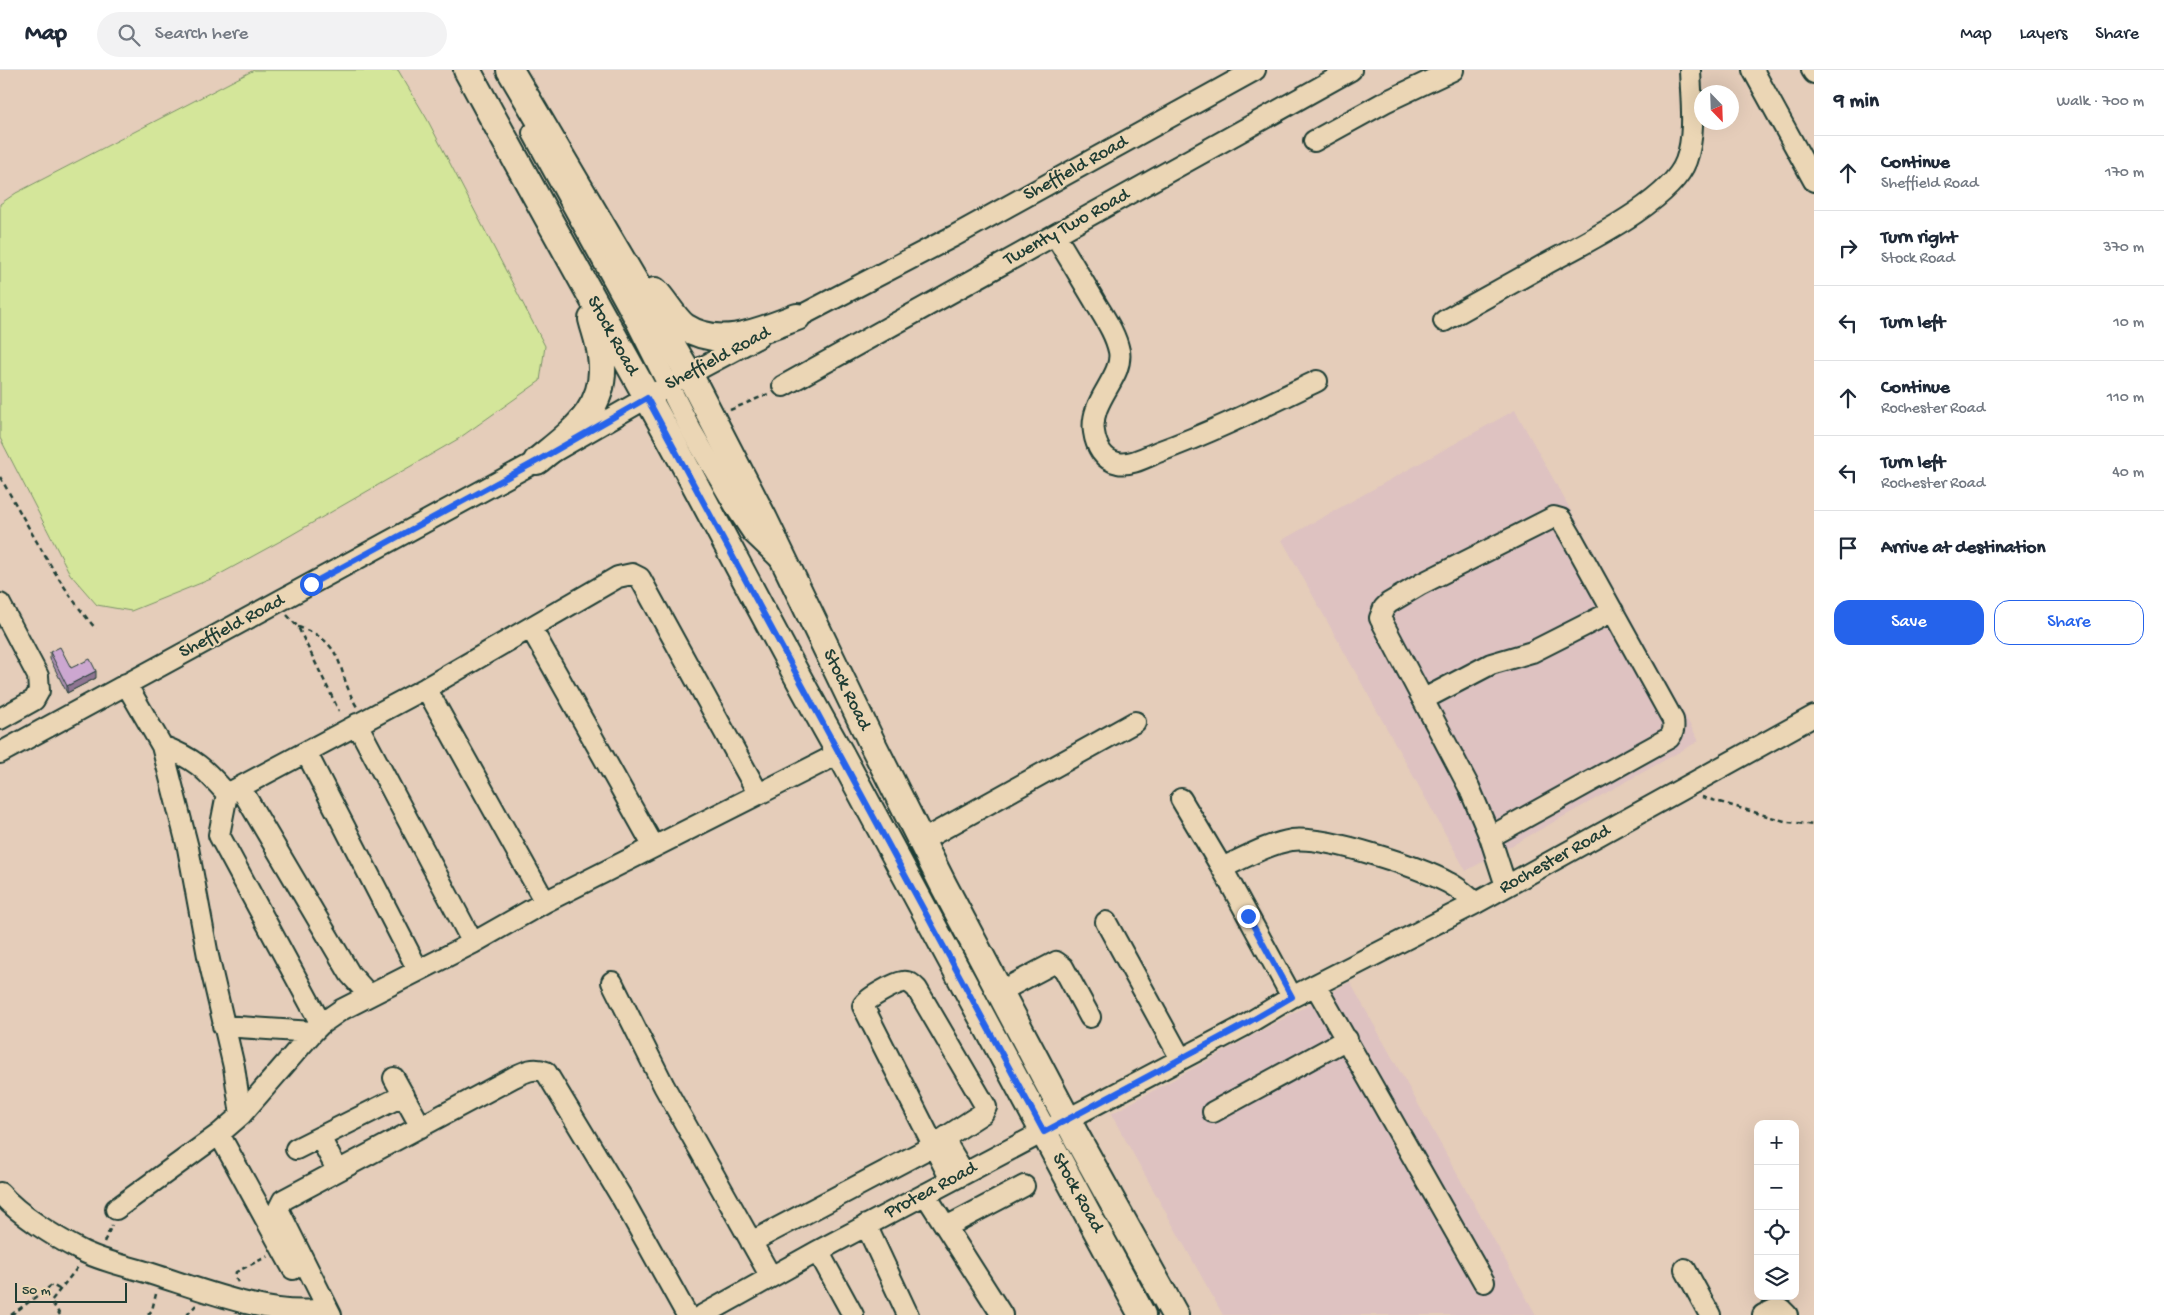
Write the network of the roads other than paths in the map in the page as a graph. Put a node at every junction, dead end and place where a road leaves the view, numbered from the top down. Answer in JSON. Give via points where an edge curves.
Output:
{"nodes":[{"id":1,"x":467,"y":70,"type":"edge"},
{"id":2,"x":498,"y":70,"type":"edge"},
{"id":3,"x":510,"y":70,"type":"edge"},
{"id":4,"x":1255,"y":70,"type":"edge"},
{"id":5,"x":1351,"y":70,"type":"edge"},
{"id":6,"x":1453,"y":70,"type":"edge"},
{"id":7,"x":1690,"y":70,"type":"edge"},
{"id":8,"x":1753,"y":70,"type":"edge"},
{"id":9,"x":1314,"y":141,"type":"dead end"},
{"id":10,"x":1814,"y":181,"type":"edge"},
{"id":11,"x":1055,"y":235,"type":"junction"},
{"id":12,"x":609,"y":237,"type":"junction"},
{"id":13,"x":580,"y":280,"type":"junction"},
{"id":14,"x":797,"y":317,"type":"junction"},
{"id":15,"x":1444,"y":321,"type":"dead end"},
{"id":16,"x":679,"y":379,"type":"junction"},
{"id":17,"x":1317,"y":380,"type":"dead end"},
{"id":18,"x":783,"y":386,"type":"road end"},
{"id":19,"x":647,"y":398,"type":"junction"},
{"id":20,"x":537,"y":461,"type":"junction"},
{"id":21,"x":0,"y":604,"type":"edge"},
{"id":22,"x":1613,"y":611,"type":"junction"},
{"id":23,"x":531,"y":628,"type":"junction"},
{"id":24,"x":126,"y":684,"type":"junction"},
{"id":25,"x":426,"y":688,"type":"junction"},
{"id":26,"x":1424,"y":700,"type":"junction"},
{"id":27,"x":1814,"y":716,"type":"edge"},
{"id":28,"x":0,"y":719,"type":"edge"},
{"id":29,"x":361,"y":722,"type":"junction"},
{"id":30,"x":1135,"y":722,"type":"dead end"},
{"id":31,"x":162,"y":746,"type":"junction"},
{"id":32,"x":306,"y":752,"type":"junction"},
{"id":33,"x":0,"y":753,"type":"edge"},
{"id":34,"x":840,"y":753,"type":"junction"},
{"id":35,"x":233,"y":790,"type":"junction"},
{"id":36,"x":758,"y":794,"type":"junction"},
{"id":37,"x":1181,"y":799,"type":"dead end"},
{"id":38,"x":219,"y":835,"type":"junction"},
{"id":39,"x":1490,"y":837,"type":"junction"},
{"id":40,"x":921,"y":840,"type":"junction"},
{"id":41,"x":654,"y":847,"type":"junction"},
{"id":42,"x":188,"y":848,"type":"junction"},
{"id":43,"x":1222,"y":868,"type":"junction"},
{"id":44,"x":1506,"y":886,"type":"junction"},
{"id":45,"x":545,"y":902,"type":"junction"},
{"id":46,"x":1476,"y":903,"type":"junction"},
{"id":47,"x":1106,"y":922,"type":"dead end"},
{"id":48,"x":473,"y":943,"type":"junction"},
{"id":49,"x":418,"y":970,"type":"junction"},
{"id":50,"x":612,"y":982,"type":"dead end"},
{"id":51,"x":1315,"y":985,"type":"junction"},
{"id":52,"x":999,"y":992,"type":"junction"},
{"id":53,"x":369,"y":996,"type":"junction"},
{"id":54,"x":1292,"y":997,"type":"junction"},
{"id":55,"x":1090,"y":1017,"type":"dead end"},
{"id":56,"x":223,"y":1026,"type":"junction"},
{"id":57,"x":317,"y":1028,"type":"junction"},
{"id":58,"x":1347,"y":1039,"type":"junction"},
{"id":59,"x":1181,"y":1059,"type":"junction"},
{"id":60,"x":394,"y":1078,"type":"dead end"},
{"id":61,"x":404,"y":1095,"type":"junction"},
{"id":62,"x":1213,"y":1112,"type":"dead end"},
{"id":63,"x":241,"y":1115,"type":"junction"},
{"id":64,"x":1068,"y":1120,"type":"junction"},
{"id":65,"x":421,"y":1126,"type":"junction"},
{"id":66,"x":1044,"y":1132,"type":"junction"},
{"id":67,"x":220,"y":1134,"type":"junction"},
{"id":68,"x":320,"y":1137,"type":"junction"},
{"id":69,"x":934,"y":1146,"type":"junction"},
{"id":70,"x":296,"y":1149,"type":"dead end"},
{"id":71,"x":337,"y":1170,"type":"junction"},
{"id":72,"x":957,"y":1176,"type":"junction"},
{"id":73,"x":1024,"y":1186,"type":"dead end"},
{"id":74,"x":0,"y":1193,"type":"edge"},
{"id":75,"x":925,"y":1194,"type":"junction"},
{"id":76,"x":116,"y":1209,"type":"road end"},
{"id":77,"x":866,"y":1225,"type":"junction"},
{"id":78,"x":946,"y":1227,"type":"junction"},
{"id":79,"x":751,"y":1242,"type":"junction"},
{"id":80,"x":818,"y":1251,"type":"junction"},
{"id":81,"x":1685,"y":1269,"type":"dead end"},
{"id":82,"x":771,"y":1277,"type":"junction"},
{"id":83,"x":1484,"y":1282,"type":"dead end"},
{"id":84,"x":321,"y":1313,"type":"edge"},
{"id":85,"x":686,"y":1315,"type":"edge"},
{"id":86,"x":703,"y":1315,"type":"edge"},
{"id":87,"x":853,"y":1315,"type":"edge"},
{"id":88,"x":908,"y":1315,"type":"edge"},
{"id":89,"x":1002,"y":1315,"type":"edge"},
{"id":90,"x":1142,"y":1315,"type":"edge"},
{"id":91,"x":1175,"y":1315,"type":"edge"},
{"id":92,"x":1710,"y":1315,"type":"edge"},
{"id":93,"x":1763,"y":1315,"type":"edge"},
{"id":94,"x":1786,"y":1315,"type":"edge"}],
"edges":[{"from":1,"to":13,"type":"main road","name":"Stock Road"},
{"from":2,"to":16,"type":"street","via":[[636,318]]},
{"from":3,"to":12,"type":"main road","name":"Stock Road"},
{"from":4,"to":14,"type":"street","name":"Sheffield Road","via":[[954,236]]},
{"from":5,"to":11,"type":"street","name":"Twenty Two Road"},
{"from":6,"to":9,"type":"street"},
{"from":7,"to":15,"type":"street","via":[[1692,134],[1686,161],[1673,182],[1606,231]]},
{"from":8,"to":10,"type":"street"},
{"from":11,"to":17,"type":"street","via":[[1108,323],[1120,353],[1111,381],[1094,410],[1093,422],[1097,445],[1117,463],[1134,461],[1196,438]]},
{"from":11,"to":18,"type":"street","name":"Twenty Two Road"},
{"from":12,"to":14,"type":"main road","via":[[684,326],[704,336],[740,336]]},
{"from":12,"to":16,"type":"main road","name":"Stock Road"},
{"from":13,"to":19,"type":"main road","name":"Stock Road"},
{"from":13,"to":20,"type":"main road","via":[[601,356],[600,389],[581,424]]},
{"from":14,"to":16,"type":"street","name":"Sheffield Road"},
{"from":16,"to":19,"type":"street","name":"Sheffield Road"},
{"from":16,"to":40,"type":"main road","name":"Stock Road","via":[[764,519]]},
{"from":19,"to":20,"type":"street","name":"Sheffield Road"},
{"from":19,"to":34,"type":"main road","name":"Stock Road"},
{"from":20,"to":24,"type":"street","name":"Sheffield Road"},
{"from":21,"to":28,"type":"street","via":[[38,676],[40,690],[34,700]]},
{"from":22,"to":26,"type":"street","via":[[1532,652],[1491,664]]},
{"from":22,"to":26,"type":"street","via":[[1561,519],[1546,520],[1421,584],[1384,608],[1380,618]]},
{"from":22,"to":39,"type":"street","via":[[1673,720],[1673,733]]},
{"from":23,"to":25,"type":"street"},
{"from":23,"to":36,"type":"street","via":[[618,577],[636,575]]},
{"from":23,"to":41,"type":"street"},
{"from":24,"to":31,"type":"street"},
{"from":24,"to":33,"type":"street","name":"Sheffield Road"},
{"from":25,"to":29,"type":"street"},
{"from":25,"to":45,"type":"street"},
{"from":26,"to":39,"type":"street"},
{"from":27,"to":44,"type":"street","name":"Rochester Road"},
{"from":29,"to":32,"type":"street"},
{"from":29,"to":48,"type":"street"},
{"from":30,"to":40,"type":"street"},
{"from":31,"to":35,"type":"street","via":[[184,754]]},
{"from":31,"to":42,"type":"street"},
{"from":32,"to":35,"type":"street"},
{"from":32,"to":49,"type":"street"},
{"from":34,"to":36,"type":"street"},
{"from":34,"to":66,"type":"main road","name":"Stock Road"},
{"from":35,"to":38,"type":"street"},
{"from":35,"to":53,"type":"street","via":[[350,974]]},
{"from":36,"to":41,"type":"street"},
{"from":37,"to":43,"type":"street"},
{"from":38,"to":42,"type":"street"},
{"from":38,"to":57,"type":"street"},
{"from":39,"to":44,"type":"street"},
{"from":40,"to":52,"type":"main road","name":"Stock Road"},
{"from":41,"to":45,"type":"street"},
{"from":42,"to":56,"type":"street"},
{"from":43,"to":46,"type":"street","via":[[1276,844],[1320,840],[1434,876]]},
{"from":43,"to":54,"type":"street"},
{"from":44,"to":46,"type":"street","name":"Rochester Road"},
{"from":45,"to":48,"type":"street"},
{"from":46,"to":51,"type":"street","name":"Rochester Road"},
{"from":47,"to":59,"type":"street"},
{"from":48,"to":49,"type":"street"},
{"from":49,"to":53,"type":"street"},
{"from":50,"to":79,"type":"street","via":[[664,1086]]},
{"from":51,"to":54,"type":"street","name":"Rochester Road"},
{"from":51,"to":58,"type":"street"},
{"from":52,"to":55,"type":"street","via":[[1056,962],[1063,967]]},
{"from":52,"to":64,"type":"main road","name":"Stock Road"},
{"from":53,"to":57,"type":"street"},
{"from":54,"to":59,"type":"street","name":"Rochester Road"},
{"from":56,"to":57,"type":"street"},
{"from":56,"to":63,"type":"street","via":[[234,1067]]},
{"from":57,"to":63,"type":"street"},
{"from":58,"to":62,"type":"street"},
{"from":58,"to":83,"type":"street"},
{"from":59,"to":64,"type":"street","name":"Rochester Road"},
{"from":60,"to":61,"type":"street"},
{"from":61,"to":65,"type":"street"},
{"from":61,"to":68,"type":"street"},
{"from":63,"to":67,"type":"street"},
{"from":64,"to":66,"type":"street","name":"Protea Road"},
{"from":64,"to":91,"type":"main road","name":"Stock Road"},
{"from":65,"to":71,"type":"street"},
{"from":65,"to":85,"type":"street","via":[[527,1070],[538,1068],[546,1072],[622,1198]]},
{"from":66,"to":72,"type":"street","name":"Protea Road"},
{"from":66,"to":90,"type":"main road","name":"Stock Road"},
{"from":67,"to":76,"type":"street"},
{"from":67,"to":84,"type":"street"},
{"from":68,"to":70,"type":"street"},
{"from":68,"to":71,"type":"street"},
{"from":69,"to":72,"type":"street"},
{"from":69,"to":72,"type":"street","via":[[863,1006],[868,999],[902,982],[917,988],[986,1107],[983,1113],[946,1138]]},
{"from":69,"to":79,"type":"street"},
{"from":71,"to":84,"type":"street","via":[[283,1200],[279,1208]]},
{"from":72,"to":75,"type":"street","name":"Protea Road"},
{"from":73,"to":78,"type":"street"},
{"from":74,"to":84,"type":"street","via":[[18,1209],[90,1255],[240,1307],[290,1315]]},
{"from":75,"to":77,"type":"street","name":"Protea Road"},
{"from":75,"to":78,"type":"street"},
{"from":77,"to":80,"type":"street","name":"Protea Road"},
{"from":77,"to":88,"type":"street"},
{"from":78,"to":89,"type":"street"},
{"from":79,"to":82,"type":"street"},
{"from":80,"to":82,"type":"street","name":"Protea Road"},
{"from":80,"to":87,"type":"street"},
{"from":81,"to":92,"type":"street"},
{"from":82,"to":86,"type":"street","name":"Protea Road"},
{"from":93,"to":94,"type":"street","via":[[1781,1309]]}]}
